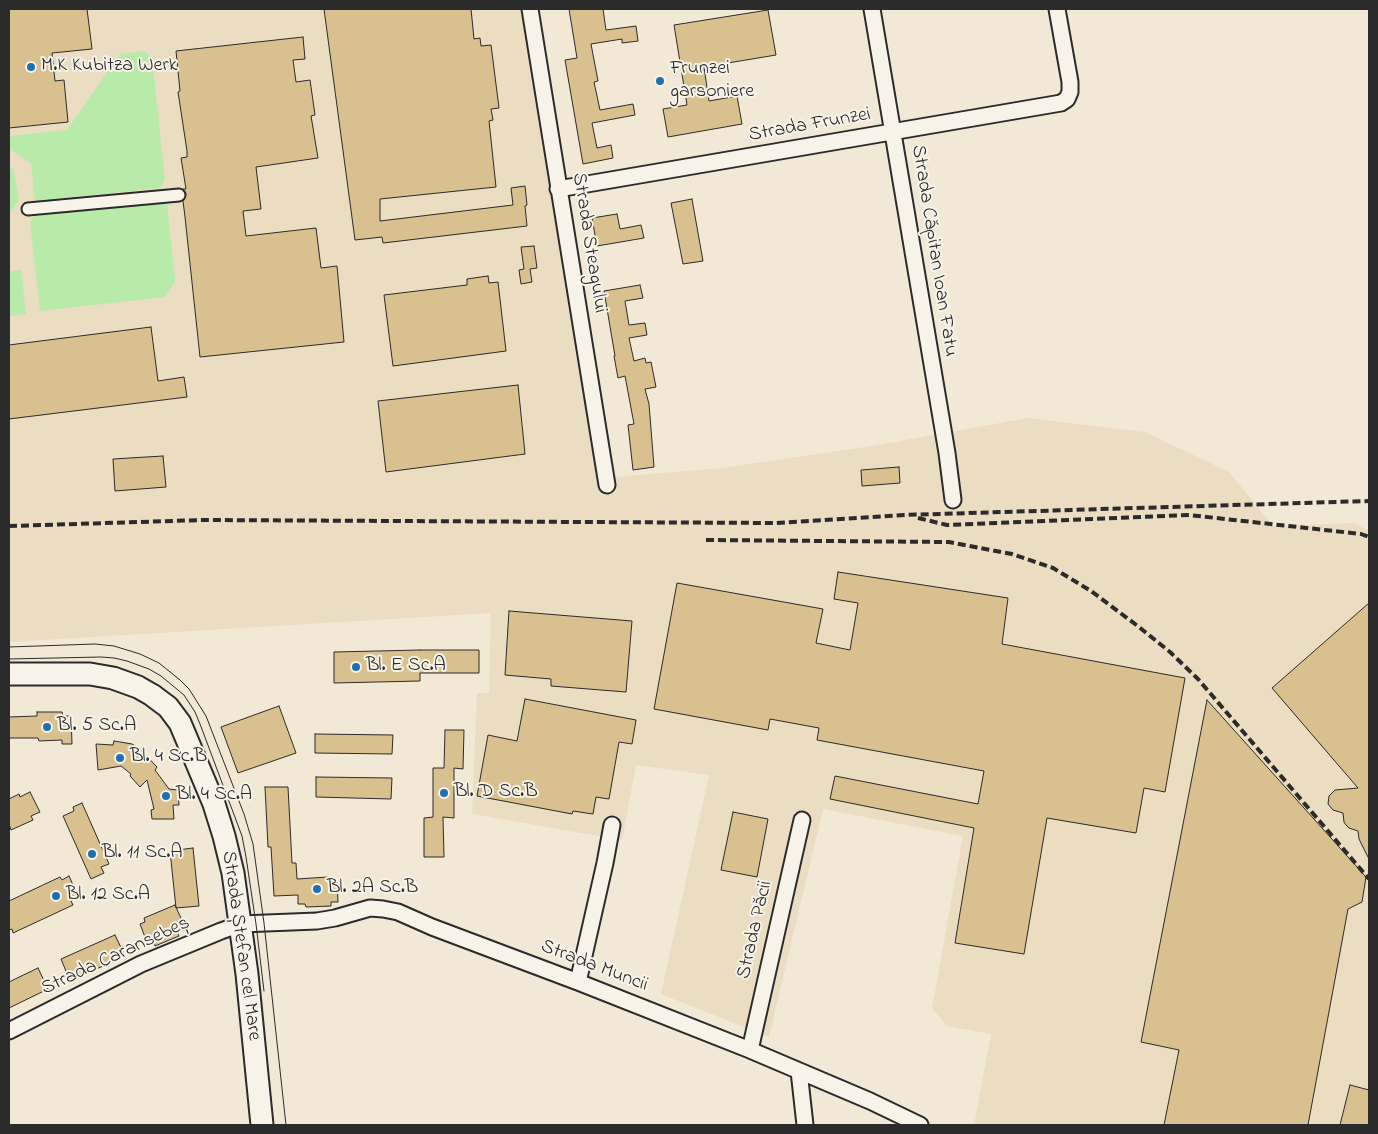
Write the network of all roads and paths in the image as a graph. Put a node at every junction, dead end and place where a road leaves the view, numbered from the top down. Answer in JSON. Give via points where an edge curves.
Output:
{"nodes":[{"id":1,"x":530,"y":9,"type":"edge"},
{"id":2,"x":872,"y":9,"type":"edge"},
{"id":3,"x":1057,"y":9,"type":"edge"},
{"id":4,"x":893,"y":132,"type":"junction"},
{"id":5,"x":558,"y":189,"type":"junction"},
{"id":6,"x":179,"y":194,"type":"dead end"},
{"id":7,"x":28,"y":209,"type":"dead end"},
{"id":8,"x":607,"y":485,"type":"dead end"},
{"id":9,"x":953,"y":500,"type":"dead end"},
{"id":10,"x":9,"y":674,"type":"edge"},
{"id":11,"x":802,"y":820,"type":"dead end"},
{"id":12,"x":612,"y":825,"type":"dead end"},
{"id":13,"x":241,"y":924,"type":"junction"},
{"id":14,"x":578,"y":982,"type":"junction"},
{"id":15,"x":9,"y":1031,"type":"edge"},
{"id":16,"x":750,"y":1050,"type":"junction"},
{"id":17,"x":799,"y":1071,"type":"junction"},
{"id":18,"x":262,"y":1125,"type":"edge"},
{"id":19,"x":805,"y":1125,"type":"edge"},
{"id":20,"x":920,"y":1125,"type":"edge"}],
"edges":[{"from":1,"to":5,"type":"street","name":"Strada Steagului"},
{"from":2,"to":4,"type":"street","name":"Strada Căpitan Ioan Fatu"},
{"from":3,"to":4,"type":"street","name":"Strada Frunzei","via":[[1070,82],[1067,99],[1060,103]]},
{"from":4,"to":5,"type":"street","name":"Strada Frunzei"},
{"from":4,"to":9,"type":"street","name":"Strada Căpitan Ioan Fatu"},
{"from":5,"to":8,"type":"street","name":"Strada Steagului"},
{"from":6,"to":7,"type":"street"},
{"from":10,"to":13,"type":"main road","name":"Strada Ștefan cel Mare","via":[[90,674],[113,678],[138,687],[168,707],[182,728],[214,804],[229,855]]},
{"from":11,"to":16,"type":"street","name":"Strada Păcii"},
{"from":12,"to":14,"type":"street"},
{"from":13,"to":14,"type":"street","name":"Strada Muncii","via":[[317,921],[370,908],[383,908]]},
{"from":13,"to":15,"type":"street","name":"Strada Caransebeș","via":[[141,964]]},
{"from":13,"to":18,"type":"main road","name":"Strada Ștefan cel Mare"},
{"from":14,"to":16,"type":"street","name":"Strada Muncii"},
{"from":16,"to":17,"type":"street","name":"Strada Muncii"},
{"from":17,"to":19,"type":"street"},
{"from":17,"to":20,"type":"street","name":"Strada Muncii"}]}
